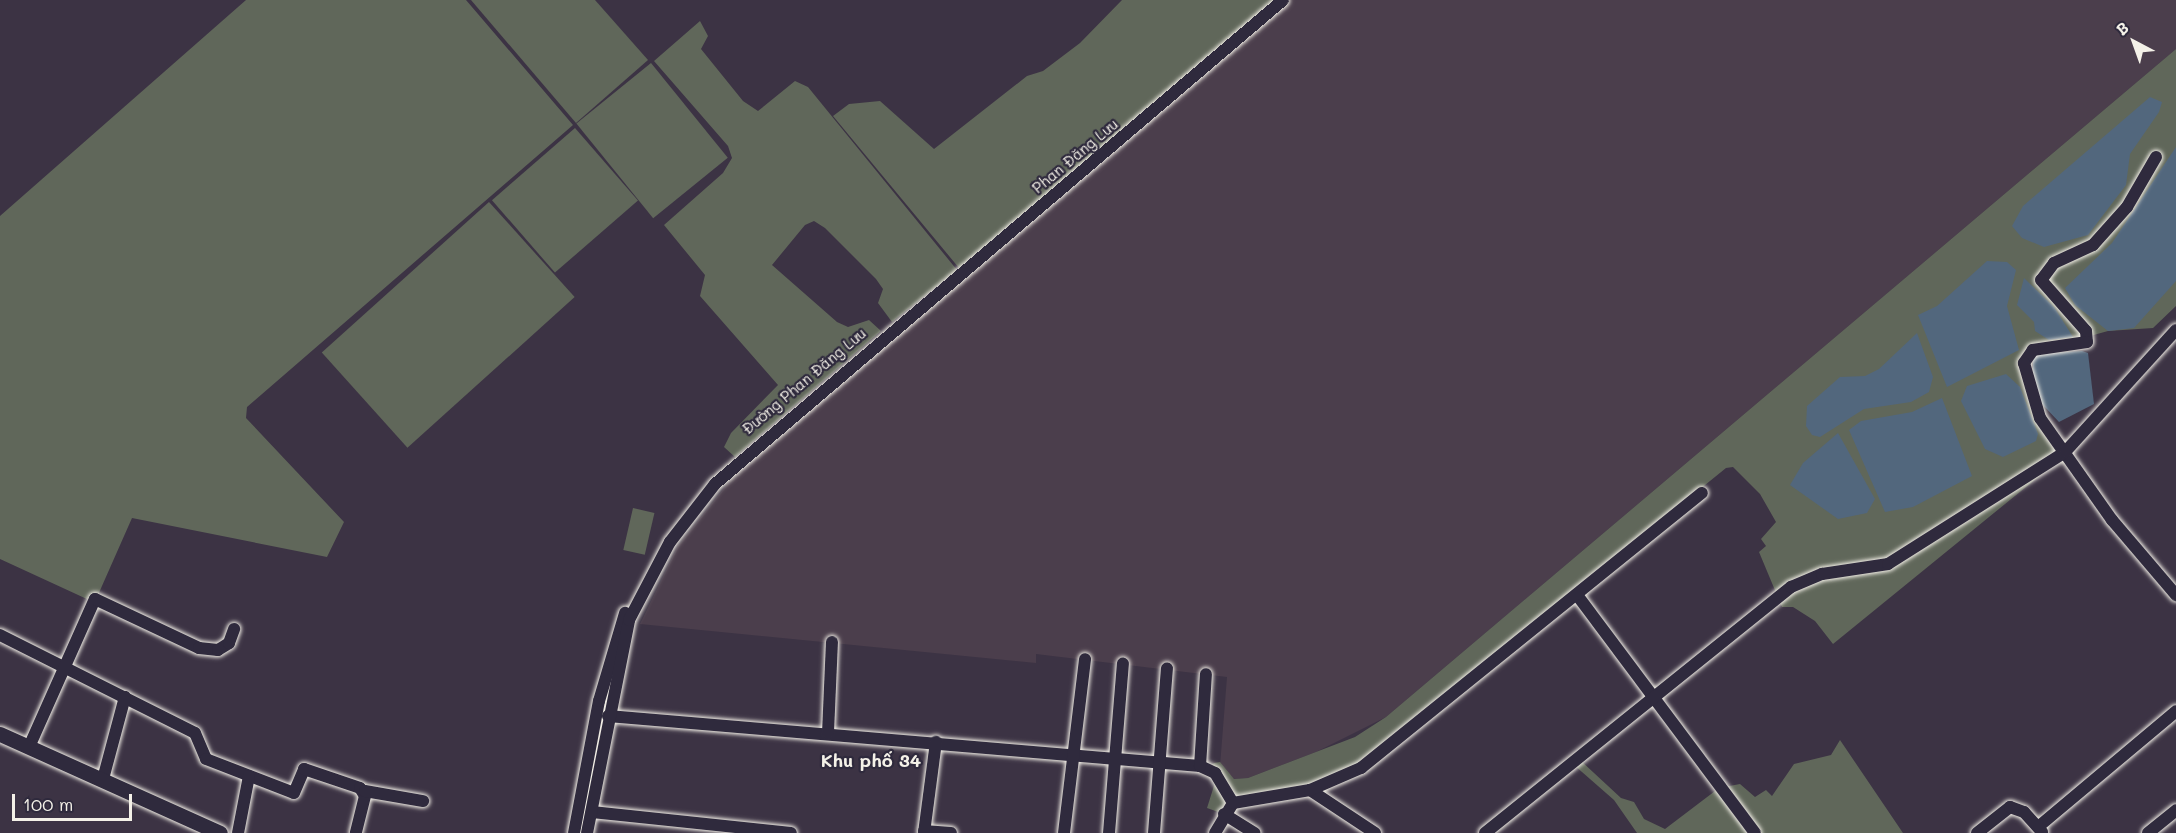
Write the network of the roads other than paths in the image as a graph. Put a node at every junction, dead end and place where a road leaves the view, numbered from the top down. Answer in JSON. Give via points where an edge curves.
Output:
{"nodes":[{"id":1,"x":1282,"y":0,"type":"edge"},
{"id":2,"x":2156,"y":157,"type":"dead end"},
{"id":3,"x":2176,"y":330,"type":"edge"},
{"id":4,"x":886,"y":333,"type":"joint"},
{"id":5,"x":2065,"y":452,"type":"junction"},
{"id":6,"x":1702,"y":493,"type":"dead end"},
{"id":7,"x":1577,"y":595,"type":"junction"},
{"id":8,"x":2176,"y":595,"type":"edge"},
{"id":9,"x":634,"y":602,"type":"junction"},
{"id":10,"x":234,"y":629,"type":"dead end"},
{"id":11,"x":0,"y":635,"type":"edge"},
{"id":12,"x":832,"y":642,"type":"dead end"},
{"id":13,"x":1085,"y":659,"type":"dead end"},
{"id":14,"x":1123,"y":664,"type":"dead end"},
{"id":15,"x":64,"y":666,"type":"junction"},
{"id":16,"x":1167,"y":669,"type":"dead end"},
{"id":17,"x":1206,"y":674,"type":"dead end"},
{"id":18,"x":1657,"y":695,"type":"junction"},
{"id":19,"x":124,"y":696,"type":"junction"},
{"id":20,"x":2176,"y":711,"type":"edge"},
{"id":21,"x":608,"y":716,"type":"junction"},
{"id":22,"x":828,"y":733,"type":"junction"},
{"id":23,"x":0,"y":734,"type":"edge"},
{"id":24,"x":936,"y":742,"type":"junction"},
{"id":25,"x":29,"y":747,"type":"junction"},
{"id":26,"x":1073,"y":756,"type":"junction"},
{"id":27,"x":1115,"y":760,"type":"junction"},
{"id":28,"x":1160,"y":764,"type":"junction"},
{"id":29,"x":1200,"y":766,"type":"junction"},
{"id":30,"x":249,"y":776,"type":"junction"},
{"id":31,"x":103,"y":780,"type":"junction"},
{"id":32,"x":1310,"y":790,"type":"junction"},
{"id":33,"x":365,"y":791,"type":"junction"},
{"id":34,"x":423,"y":801,"type":"dead end"},
{"id":35,"x":1233,"y":802,"type":"junction"},
{"id":36,"x":592,"y":812,"type":"junction"},
{"id":37,"x":1224,"y":814,"type":"junction"},
{"id":38,"x":2175,"y":814,"type":"edge"},
{"id":39,"x":2040,"y":830,"type":"edge"},
{"id":40,"x":214,"y":832,"type":"edge"},
{"id":41,"x":924,"y":832,"type":"edge"},
{"id":42,"x":238,"y":833,"type":"edge"},
{"id":43,"x":356,"y":833,"type":"edge"},
{"id":44,"x":574,"y":833,"type":"edge"},
{"id":45,"x":587,"y":833,"type":"edge"},
{"id":46,"x":791,"y":833,"type":"edge"},
{"id":47,"x":951,"y":833,"type":"edge"},
{"id":48,"x":1064,"y":833,"type":"edge"},
{"id":49,"x":1109,"y":833,"type":"edge"},
{"id":50,"x":1154,"y":833,"type":"edge"},
{"id":51,"x":1215,"y":833,"type":"edge"},
{"id":52,"x":1254,"y":833,"type":"edge"},
{"id":53,"x":1375,"y":833,"type":"edge"},
{"id":54,"x":1485,"y":833,"type":"edge"},
{"id":55,"x":1755,"y":833,"type":"edge"},
{"id":56,"x":1977,"y":833,"type":"edge"},
{"id":57,"x":2148,"y":833,"type":"edge"}],
"edges":[{"from":1,"to":4,"type":"street","name":"Phan Đăng Lưu"},
{"from":2,"to":5,"type":"street","via":[[2127,207],[2093,245],[2054,263],[2041,280],[2088,337],[2083,345],[2033,350],[2025,356],[2040,418]]},
{"from":3,"to":5,"type":"street"},
{"from":4,"to":9,"type":"street","name":"Đường Phan Đăng Lưu","via":[[766,432],[688,505]]},
{"from":5,"to":8,"type":"street"},
{"from":5,"to":18,"type":"street","via":[[1964,511],[1888,564],[1806,578]]},
{"from":6,"to":7,"type":"street"},
{"from":7,"to":18,"type":"street"},
{"from":7,"to":32,"type":"street","via":[[1361,768]]},
{"from":9,"to":21,"type":"street","name":"Đường Phan Đăng Lưu"},
{"from":9,"to":44,"type":"street","name":"Đường Phan Đăng Lưu","via":[[615,635]]},
{"from":10,"to":15,"type":"street","via":[[229,643],[218,650],[199,648],[99,597]]},
{"from":11,"to":15,"type":"street"},
{"from":12,"to":22,"type":"street"},
{"from":13,"to":26,"type":"street"},
{"from":14,"to":27,"type":"street"},
{"from":15,"to":19,"type":"street"},
{"from":15,"to":25,"type":"street"},
{"from":16,"to":28,"type":"street"},
{"from":17,"to":29,"type":"street"},
{"from":18,"to":54,"type":"street"},
{"from":18,"to":55,"type":"street"},
{"from":19,"to":30,"type":"street","via":[[195,733],[206,759]]},
{"from":19,"to":31,"type":"street"},
{"from":20,"to":39,"type":"street"},
{"from":21,"to":22,"type":"street"},
{"from":21,"to":36,"type":"street","name":"Đường Phan Đăng Lưu"},
{"from":22,"to":24,"type":"street"},
{"from":23,"to":25,"type":"main road"},
{"from":24,"to":26,"type":"street"},
{"from":24,"to":41,"type":"street"},
{"from":25,"to":31,"type":"main road"},
{"from":26,"to":27,"type":"street"},
{"from":26,"to":48,"type":"street"},
{"from":27,"to":28,"type":"street"},
{"from":27,"to":49,"type":"street"},
{"from":28,"to":29,"type":"street"},
{"from":28,"to":50,"type":"street"},
{"from":29,"to":35,"type":"street","via":[[1215,772]]},
{"from":30,"to":33,"type":"street","via":[[294,793],[307,770]]},
{"from":30,"to":42,"type":"street"},
{"from":31,"to":40,"type":"main road"},
{"from":32,"to":35,"type":"street"},
{"from":32,"to":53,"type":"street"},
{"from":33,"to":34,"type":"street"},
{"from":33,"to":43,"type":"street"},
{"from":35,"to":37,"type":"street"},
{"from":36,"to":45,"type":"street","name":"Đường Phan Đăng Lưu"},
{"from":36,"to":46,"type":"street"},
{"from":37,"to":51,"type":"street"},
{"from":37,"to":52,"type":"street"},
{"from":38,"to":57,"type":"street"},
{"from":39,"to":56,"type":"street","via":[[2024,812],[2010,807]]},
{"from":41,"to":47,"type":"street"}]}
